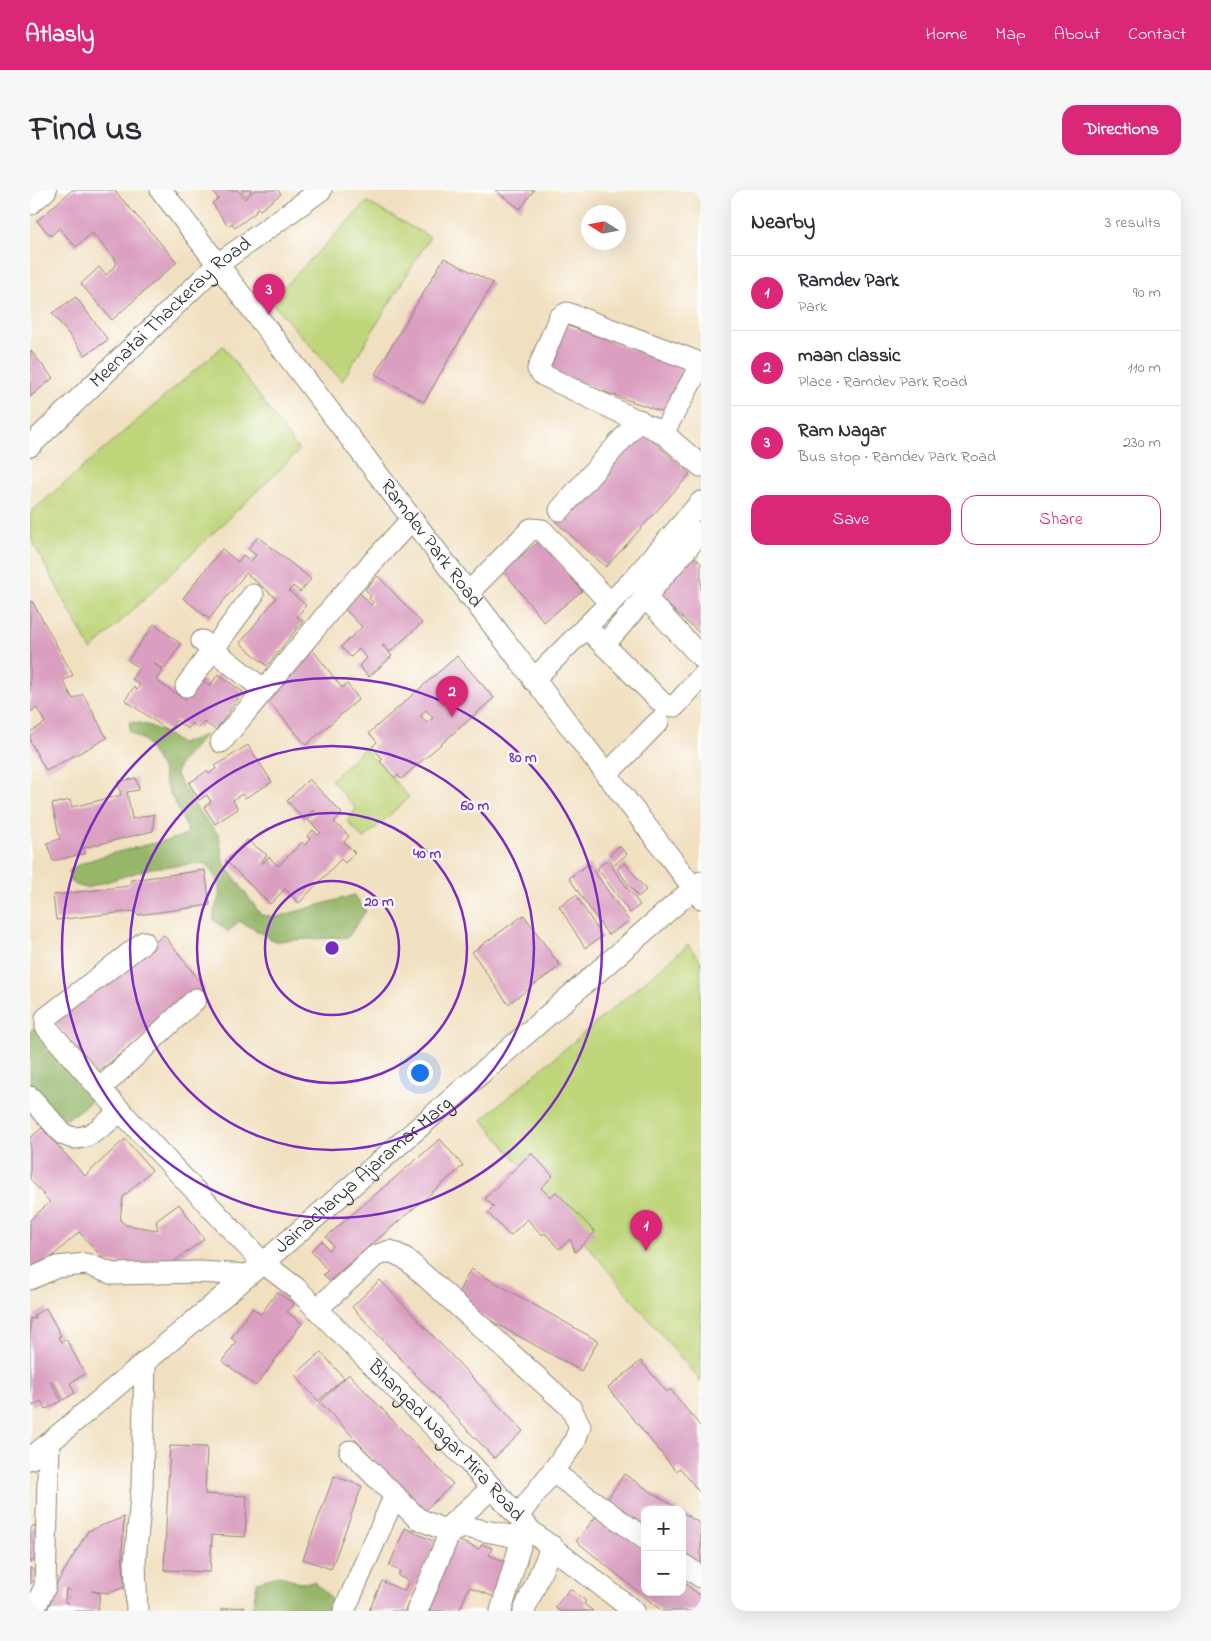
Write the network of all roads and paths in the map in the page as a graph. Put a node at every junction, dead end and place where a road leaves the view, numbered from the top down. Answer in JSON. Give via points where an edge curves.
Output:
{"nodes":[{"id":1,"x":46,"y":190,"type":"edge"},
{"id":2,"x":161,"y":190,"type":"edge"},
{"id":3,"x":307,"y":194,"type":"edge"},
{"id":4,"x":30,"y":204,"type":"edge"},
{"id":5,"x":217,"y":265,"type":"junction"},
{"id":6,"x":639,"y":420,"type":"junction"},
{"id":7,"x":663,"y":432,"type":"junction"},
{"id":8,"x":30,"y":446,"type":"edge"},
{"id":9,"x":701,"y":466,"type":"edge"},
{"id":10,"x":701,"y":502,"type":"edge"},
{"id":11,"x":560,"y":510,"type":"dead end"},
{"id":12,"x":410,"y":520,"type":"junction"},
{"id":13,"x":701,"y":532,"type":"edge"},
{"id":14,"x":626,"y":587,"type":"junction"},
{"id":15,"x":467,"y":594,"type":"junction"},
{"id":16,"x":253,"y":595,"type":"dead end"},
{"id":17,"x":643,"y":599,"type":"junction"},
{"id":18,"x":610,"y":602,"type":"junction"},
{"id":19,"x":586,"y":627,"type":"junction"},
{"id":20,"x":208,"y":645,"type":"junction"},
{"id":21,"x":604,"y":645,"type":"junction"},
{"id":22,"x":701,"y":657,"type":"edge"},
{"id":23,"x":701,"y":677,"type":"edge"},
{"id":24,"x":533,"y":680,"type":"junction"},
{"id":25,"x":186,"y":686,"type":"dead end"},
{"id":26,"x":264,"y":690,"type":"junction"},
{"id":27,"x":658,"y":722,"type":"dead end"},
{"id":28,"x":221,"y":742,"type":"dead end"},
{"id":29,"x":606,"y":775,"type":"junction"},
{"id":30,"x":698,"y":890,"type":"edge"},
{"id":31,"x":144,"y":942,"type":"dead end"},
{"id":32,"x":196,"y":999,"type":"dead end"},
{"id":33,"x":100,"y":1089,"type":"junction"},
{"id":34,"x":30,"y":1097,"type":"edge"},
{"id":35,"x":121,"y":1111,"type":"junction"},
{"id":36,"x":255,"y":1269,"type":"junction"},
{"id":37,"x":30,"y":1279,"type":"edge"},
{"id":38,"x":317,"y":1309,"type":"junction"},
{"id":39,"x":145,"y":1363,"type":"junction"},
{"id":40,"x":36,"y":1451,"type":"edge"},
{"id":41,"x":350,"y":1451,"type":"dead end"},
{"id":42,"x":552,"y":1472,"type":"junction"},
{"id":43,"x":492,"y":1488,"type":"junction"},
{"id":44,"x":395,"y":1495,"type":"junction"},
{"id":45,"x":522,"y":1527,"type":"junction"},
{"id":46,"x":444,"y":1530,"type":"junction"},
{"id":47,"x":641,"y":1536,"type":"edge"},
{"id":48,"x":552,"y":1546,"type":"junction"},
{"id":49,"x":686,"y":1567,"type":"edge"},
{"id":50,"x":701,"y":1577,"type":"edge"},
{"id":51,"x":33,"y":1611,"type":"edge"},
{"id":52,"x":136,"y":1611,"type":"edge"},
{"id":53,"x":344,"y":1611,"type":"edge"},
{"id":54,"x":412,"y":1611,"type":"edge"},
{"id":55,"x":417,"y":1611,"type":"edge"},
{"id":56,"x":501,"y":1611,"type":"edge"},
{"id":57,"x":524,"y":1611,"type":"edge"},
{"id":58,"x":634,"y":1611,"type":"edge"}],
"edges":[{"from":1,"to":4,"type":"street"},
{"from":2,"to":5,"type":"street","name":"Ramdev Park Road"},
{"from":3,"to":5,"type":"street","name":"Meenatai Thackeray Road"},
{"from":5,"to":8,"type":"street","name":"Meenatai Thackeray Road"},
{"from":5,"to":12,"type":"street","name":"Ramdev Park Road"},
{"from":6,"to":7,"type":"street"},
{"from":6,"to":7,"type":"street","via":[[543,375],[538,368],[558,318],[567,313],[695,361],[699,368]]},
{"from":6,"to":11,"type":"street"},
{"from":7,"to":9,"type":"street"},
{"from":10,"to":14,"type":"street"},
{"from":12,"to":15,"type":"street","name":"Ramdev Park Road"},
{"from":12,"to":26,"type":"street"},
{"from":13,"to":17,"type":"street"},
{"from":14,"to":17,"type":"street"},
{"from":14,"to":18,"type":"street"},
{"from":15,"to":18,"type":"street","via":[[531,529],[542,530]]},
{"from":15,"to":24,"type":"street","name":"Ramdev Park Road"},
{"from":16,"to":20,"type":"street"},
{"from":17,"to":21,"type":"street"},
{"from":17,"to":22,"type":"street"},
{"from":18,"to":19,"type":"street"},
{"from":19,"to":21,"type":"street"},
{"from":19,"to":24,"type":"street"},
{"from":20,"to":25,"type":"street"},
{"from":20,"to":26,"type":"street"},
{"from":21,"to":23,"type":"street","via":[[664,705],[675,706]]},
{"from":24,"to":29,"type":"street","name":"Ramdev Park Road"},
{"from":26,"to":28,"type":"street"},
{"from":27,"to":29,"type":"street"},
{"from":29,"to":30,"type":"street","name":"Ramdev Park Road"},
{"from":30,"to":36,"type":"street","name":"Jainacharya Ajaramar Marg"},
{"from":31,"to":33,"type":"street","name":"Bhangad Nagar Mira Road","via":[[46,1018],[46,1027]]},
{"from":32,"to":33,"type":"street"},
{"from":33,"to":35,"type":"street","name":"Bhangad Nagar Mira Road"},
{"from":34,"to":35,"type":"street","via":[[69,1138],[89,1136]]},
{"from":35,"to":36,"type":"street","name":"Bhangad Nagar Mira Road"},
{"from":36,"to":37,"type":"street","via":[[113,1274],[86,1264],[57,1267]]},
{"from":36,"to":38,"type":"street","name":"Bhangad Nagar Mira Road","via":[[296,1288]]},
{"from":36,"to":39,"type":"street","name":"Jainacharya Ajaramar Marg"},
{"from":38,"to":42,"type":"street","via":[[375,1256],[390,1251],[405,1258],[570,1407],[580,1426],[574,1444]]},
{"from":38,"to":43,"type":"street","name":"Bhangad Nagar Mira Road"},
{"from":39,"to":40,"type":"street","name":"Jainacharya Ajaramar Marg"},
{"from":39,"to":52,"type":"street","via":[[142,1486],[135,1561]]},
{"from":40,"to":51,"type":"street","via":[[45,1587]]},
{"from":41,"to":44,"type":"street"},
{"from":42,"to":45,"type":"street"},
{"from":42,"to":47,"type":"street"},
{"from":43,"to":45,"type":"street","name":"Bhangad Nagar Mira Road"},
{"from":43,"to":46,"type":"street"},
{"from":44,"to":46,"type":"street","via":[[417,1518]]},
{"from":44,"to":53,"type":"street"},
{"from":45,"to":48,"type":"street","name":"Bhangad Nagar Mira Road"},
{"from":45,"to":55,"type":"street","via":[[465,1528],[450,1532]]},
{"from":45,"to":56,"type":"street"},
{"from":46,"to":54,"type":"street"},
{"from":48,"to":57,"type":"street"},
{"from":48,"to":58,"type":"street","name":"Bhangad Nagar Mira Road"},
{"from":49,"to":50,"type":"street"}]}
